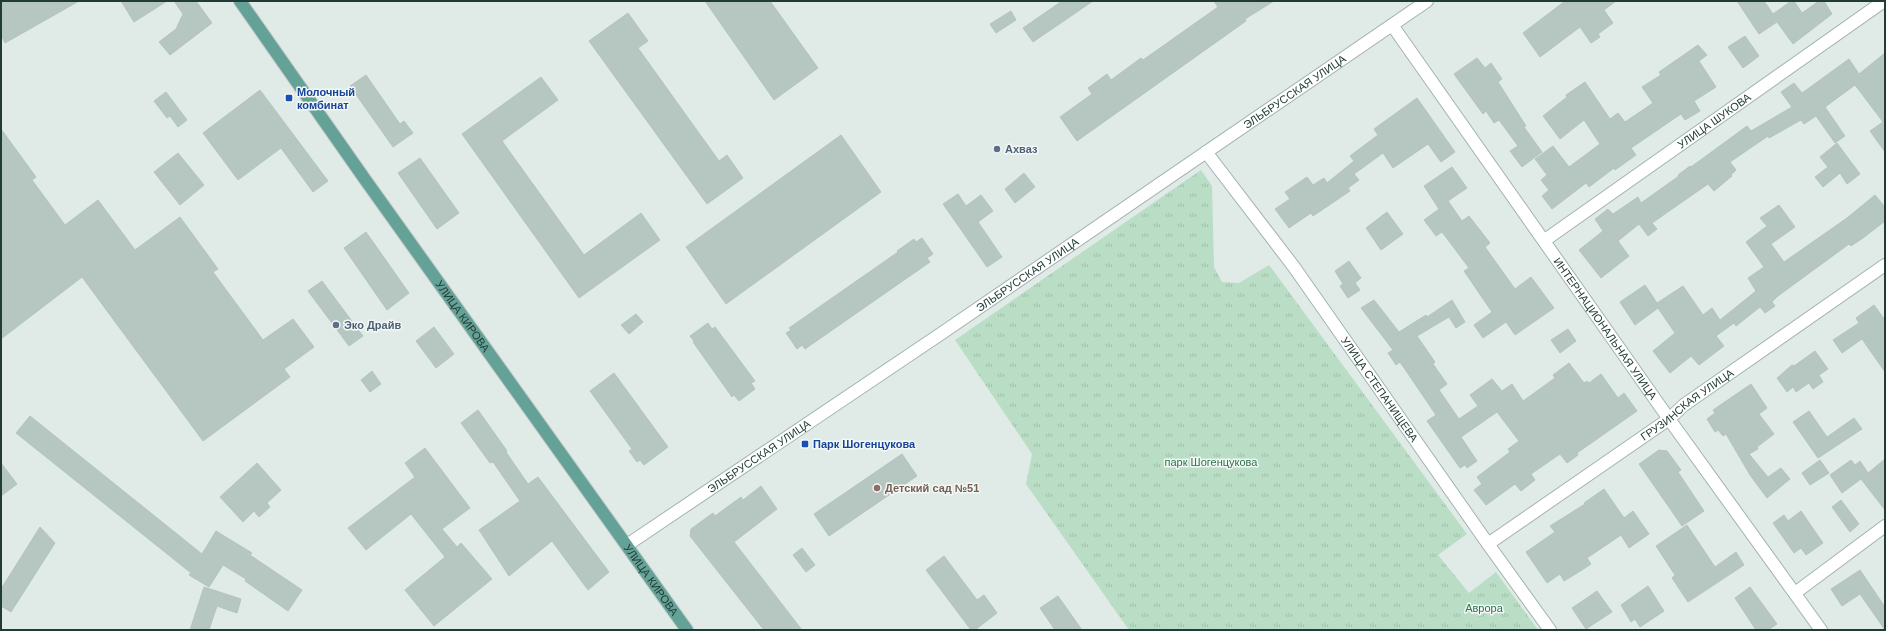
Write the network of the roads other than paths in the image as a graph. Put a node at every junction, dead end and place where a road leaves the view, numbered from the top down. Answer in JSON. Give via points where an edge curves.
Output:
{"nodes":[{"id":1,"x":240,"y":1,"type":"edge"},
{"id":2,"x":1427,"y":1,"type":"edge"},
{"id":3,"x":1884,"y":1,"type":"edge"},
{"id":4,"x":1412,"y":5,"type":"edge"},
{"id":5,"x":1392,"y":25,"type":"junction"},
{"id":6,"x":1206,"y":152,"type":"junction"},
{"id":7,"x":1545,"y":240,"type":"junction"},
{"id":8,"x":1885,"y":265,"type":"edge"},
{"id":9,"x":1669,"y":419,"type":"junction"},
{"id":10,"x":1885,"y":526,"type":"edge"},
{"id":11,"x":1488,"y":544,"type":"junction"},
{"id":12,"x":627,"y":545,"type":"junction"},
{"id":13,"x":1795,"y":593,"type":"junction"},
{"id":14,"x":687,"y":630,"type":"edge"},
{"id":15,"x":1550,"y":630,"type":"edge"},
{"id":16,"x":1821,"y":630,"type":"edge"}],
"edges":[{"from":1,"to":12,"type":"main road","name":"УЛИЦА КИРОВА"},
{"from":2,"to":4,"type":"street","name":"ЭЛЬБРУССКАЯ УЛИЦА"},
{"from":3,"to":7,"type":"street","name":"УЛИЦА ШУКОВА"},
{"from":4,"to":5,"type":"street","name":"ЭЛЬБРУССКАЯ УЛИЦА"},
{"from":5,"to":6,"type":"street","name":"ЭЛЬБРУССКАЯ УЛИЦА"},
{"from":5,"to":7,"type":"street","name":"ИНТЕРНАЦИОНАЛЬНАЯ УЛИЦА"},
{"from":6,"to":11,"type":"street","name":"УЛИЦА СТЕПАНИЩЕВА","via":[[1294,267]]},
{"from":6,"to":12,"type":"street","name":"ЭЛЬБРУССКАЯ УЛИЦА"},
{"from":7,"to":9,"type":"street","name":"ИНТЕРНАЦИОНАЛЬНАЯ УЛИЦА"},
{"from":8,"to":9,"type":"street","name":"ГРУЗИНСКАЯ УЛИЦА","via":[[1684,405]]},
{"from":9,"to":11,"type":"street","name":"ГРУЗИНСКАЯ УЛИЦА"},
{"from":9,"to":13,"type":"street","name":"ИНТЕРНАЦИОНАЛЬНАЯ УЛИЦА"},
{"from":10,"to":13,"type":"street"},
{"from":11,"to":15,"type":"street","name":"УЛИЦА СТЕПАНИЩЕВА"},
{"from":12,"to":14,"type":"main road","name":"УЛИЦА КИРОВА"},
{"from":13,"to":16,"type":"street","name":"ИНТЕРНАЦИОНАЛЬНАЯ УЛИЦА"}]}
